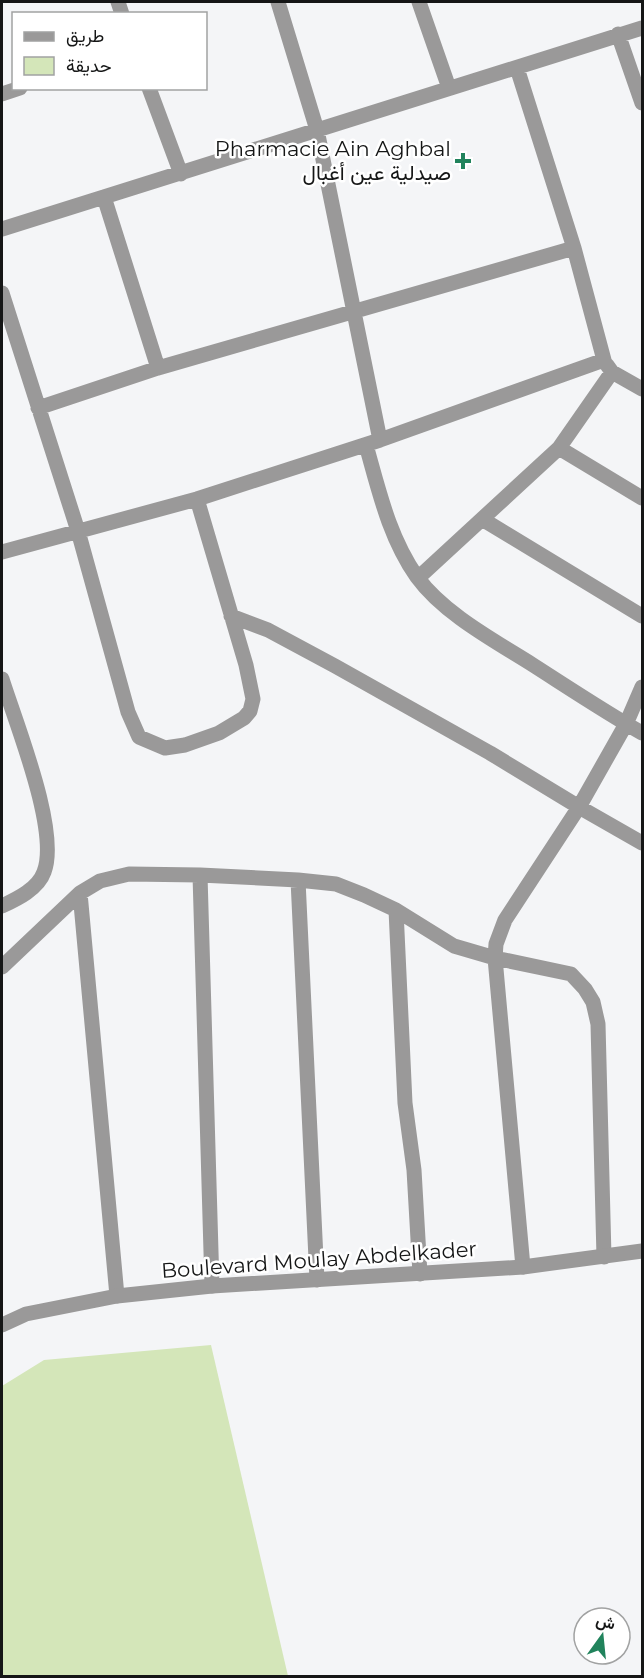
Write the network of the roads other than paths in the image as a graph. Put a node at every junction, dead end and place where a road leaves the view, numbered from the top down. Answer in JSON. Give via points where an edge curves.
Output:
{"nodes":[{"id":1,"x":278,"y":2,"type":"edge"},
{"id":2,"x":419,"y":2,"type":"edge"},
{"id":3,"x":642,"y":28,"type":"edge"},
{"id":4,"x":618,"y":34,"type":"junction"},
{"id":5,"x":517,"y":68,"type":"junction"},
{"id":6,"x":448,"y":88,"type":"junction"},
{"id":7,"x":150,"y":90,"type":"edge"},
{"id":8,"x":642,"y":103,"type":"edge"},
{"id":9,"x":317,"y":130,"type":"junction"},
{"id":10,"x":181,"y":174,"type":"junction"},
{"id":11,"x":104,"y":197,"type":"junction"},
{"id":12,"x":2,"y":229,"type":"edge"},
{"id":13,"x":574,"y":248,"type":"junction"},
{"id":14,"x":2,"y":293,"type":"edge"},
{"id":15,"x":355,"y":310,"type":"junction"},
{"id":16,"x":608,"y":366,"type":"junction"},
{"id":17,"x":158,"y":368,"type":"junction"},
{"id":18,"x":642,"y":389,"type":"edge"},
{"id":19,"x":38,"y":408,"type":"junction"},
{"id":20,"x":373,"y":442,"type":"junction"},
{"id":21,"x":559,"y":448,"type":"junction"},
{"id":22,"x":642,"y":498,"type":"edge"},
{"id":23,"x":197,"y":499,"type":"junction"},
{"id":24,"x":482,"y":519,"type":"junction"},
{"id":25,"x":78,"y":531,"type":"junction"},
{"id":26,"x":2,"y":552,"type":"edge"},
{"id":27,"x":418,"y":578,"type":"junction"},
{"id":28,"x":231,"y":615,"type":"junction"},
{"id":29,"x":642,"y":616,"type":"edge"},
{"id":30,"x":2,"y":678,"type":"edge"},
{"id":31,"x":642,"y":687,"type":"edge"},
{"id":32,"x":626,"y":724,"type":"junction"},
{"id":33,"x":642,"y":733,"type":"edge"},
{"id":34,"x":579,"y":807,"type":"junction"},
{"id":35,"x":642,"y":843,"type":"edge"},
{"id":36,"x":200,"y":875,"type":"junction"},
{"id":37,"x":298,"y":880,"type":"junction"},
{"id":38,"x":80,"y":893,"type":"junction"},
{"id":39,"x":2,"y":906,"type":"edge"},
{"id":40,"x":396,"y":910,"type":"junction"},
{"id":41,"x":496,"y":951,"type":"junction"},
{"id":42,"x":2,"y":967,"type":"edge"},
{"id":43,"x":642,"y":1251,"type":"edge"},
{"id":44,"x":604,"y":1257,"type":"junction"},
{"id":45,"x":523,"y":1267,"type":"junction"},
{"id":46,"x":420,"y":1274,"type":"junction"},
{"id":47,"x":317,"y":1281,"type":"junction"},
{"id":48,"x":212,"y":1286,"type":"junction"},
{"id":49,"x":117,"y":1296,"type":"junction"},
{"id":50,"x":2,"y":1325,"type":"edge"}],
"edges":[{"from":1,"to":9,"type":"street"},
{"from":2,"to":6,"type":"street"},
{"from":3,"to":4,"type":"street"},
{"from":4,"to":5,"type":"street"},
{"from":4,"to":8,"type":"street"},
{"from":5,"to":6,"type":"street"},
{"from":5,"to":13,"type":"street"},
{"from":6,"to":9,"type":"street"},
{"from":7,"to":10,"type":"street"},
{"from":9,"to":10,"type":"street"},
{"from":9,"to":15,"type":"street"},
{"from":10,"to":11,"type":"street"},
{"from":11,"to":12,"type":"street"},
{"from":11,"to":17,"type":"street"},
{"from":13,"to":15,"type":"street"},
{"from":13,"to":16,"type":"street"},
{"from":14,"to":19,"type":"street"},
{"from":15,"to":17,"type":"street"},
{"from":15,"to":20,"type":"street"},
{"from":16,"to":18,"type":"street"},
{"from":16,"to":20,"type":"street"},
{"from":16,"to":21,"type":"street"},
{"from":17,"to":19,"type":"street"},
{"from":19,"to":25,"type":"street"},
{"from":20,"to":23,"type":"street"},
{"from":20,"to":27,"type":"street","via":[[386,518]]},
{"from":21,"to":22,"type":"street"},
{"from":21,"to":24,"type":"street"},
{"from":23,"to":25,"type":"street"},
{"from":23,"to":28,"type":"street"},
{"from":24,"to":27,"type":"street"},
{"from":24,"to":29,"type":"street"},
{"from":25,"to":26,"type":"street"},
{"from":25,"to":28,"type":"street","via":[[128,712],[139,737],[165,748],[185,745],[219,733],[250,711],[251,688]]},
{"from":27,"to":32,"type":"street","via":[[473,627]]},
{"from":28,"to":34,"type":"street","via":[[346,671]]},
{"from":30,"to":39,"type":"street","via":[[40,796],[47,849],[44,872],[36,886]]},
{"from":31,"to":32,"type":"street"},
{"from":32,"to":33,"type":"street"},
{"from":32,"to":34,"type":"street"},
{"from":34,"to":35,"type":"street"},
{"from":34,"to":41,"type":"street","via":[[505,920]]},
{"from":36,"to":37,"type":"street"},
{"from":36,"to":38,"type":"street","via":[[129,874],[100,881]]},
{"from":36,"to":48,"type":"street"},
{"from":37,"to":40,"type":"street","via":[[336,884]]},
{"from":37,"to":47,"type":"street"},
{"from":38,"to":42,"type":"street"},
{"from":38,"to":49,"type":"street"},
{"from":40,"to":41,"type":"street","via":[[454,946]]},
{"from":40,"to":46,"type":"street","via":[[405,1103],[414,1170]]},
{"from":41,"to":44,"type":"street","via":[[571,974],[593,1002],[598,1024]]},
{"from":41,"to":45,"type":"street"},
{"from":43,"to":44,"type":"street","name":"Boulevard Moulay Abdelkader"},
{"from":44,"to":45,"type":"street","name":"Boulevard Moulay Abdelkader"},
{"from":45,"to":46,"type":"street","name":"Boulevard Moulay Abdelkader"},
{"from":46,"to":47,"type":"street","name":"Boulevard Moulay Abdelkader"},
{"from":47,"to":48,"type":"street","name":"Boulevard Moulay Abdelkader"},
{"from":48,"to":49,"type":"street","name":"Boulevard Moulay Abdelkader"},
{"from":49,"to":50,"type":"street","name":"Boulevard Moulay Abdelkader","via":[[26,1314]]}]}
